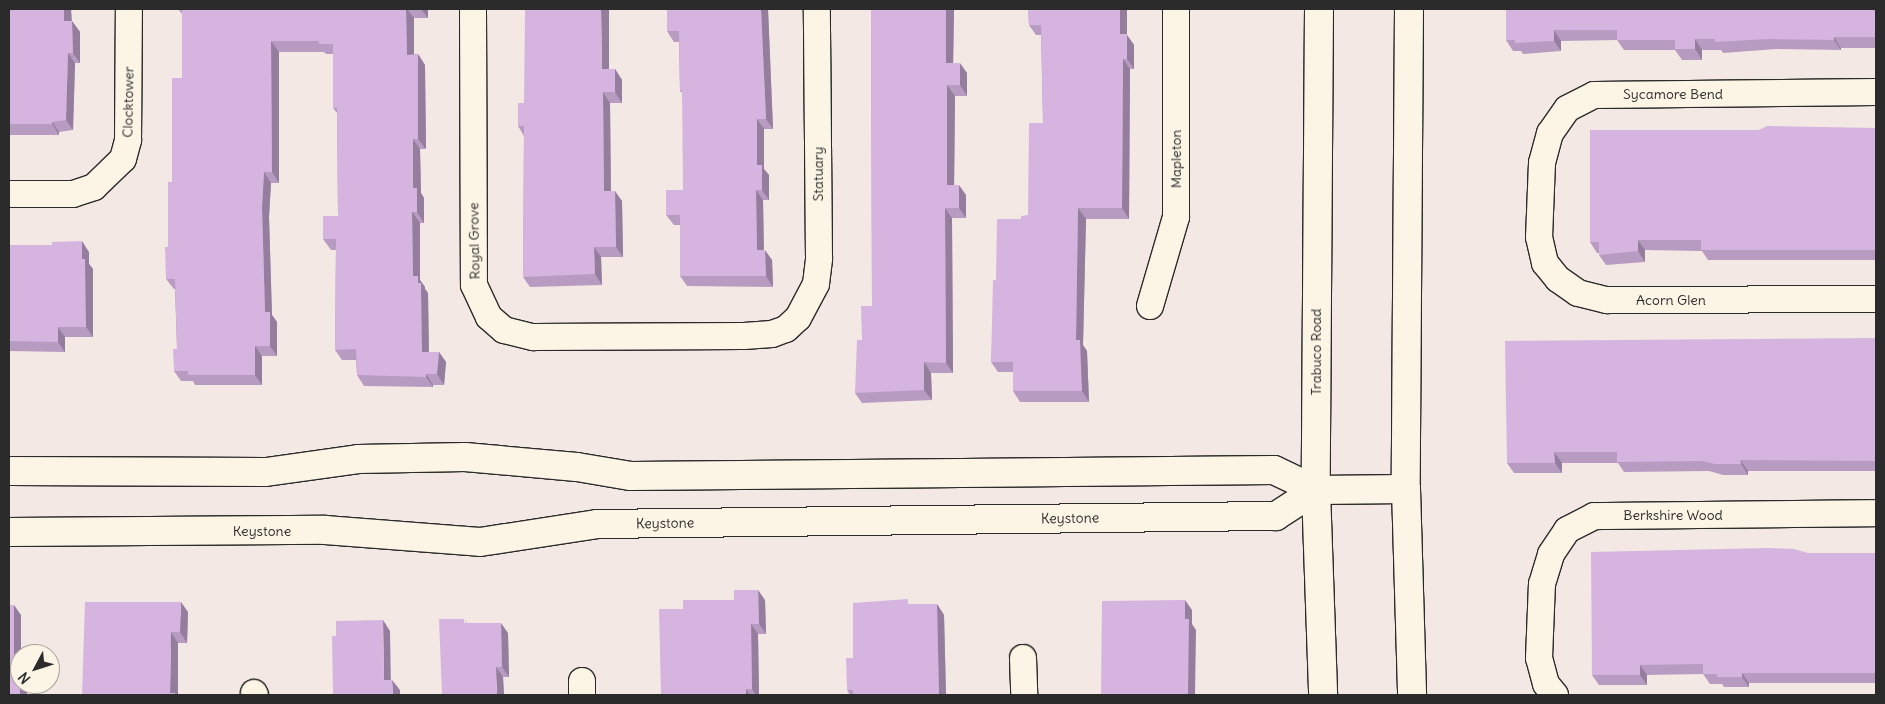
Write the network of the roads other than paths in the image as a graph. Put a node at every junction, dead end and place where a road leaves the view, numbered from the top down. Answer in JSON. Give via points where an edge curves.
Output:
{"nodes":[{"id":1,"x":129,"y":9,"type":"edge"},
{"id":2,"x":473,"y":9,"type":"edge"},
{"id":3,"x":817,"y":9,"type":"edge"},
{"id":4,"x":1176,"y":9,"type":"edge"},
{"id":5,"x":1319,"y":9,"type":"edge"},
{"id":6,"x":1409,"y":9,"type":"edge"},
{"id":7,"x":1876,"y":92,"type":"edge"},
{"id":8,"x":9,"y":194,"type":"edge"},
{"id":9,"x":1540,"y":197,"type":"joint"},
{"id":10,"x":1876,"y":299,"type":"edge"},
{"id":11,"x":1150,"y":306,"type":"dead end"},
{"id":12,"x":786,"y":329,"type":"joint"},
{"id":13,"x":9,"y":471,"type":"edge"},
{"id":14,"x":1406,"y":489,"type":"junction"},
{"id":15,"x":1316,"y":490,"type":"junction"},
{"id":16,"x":1876,"y":513,"type":"edge"},
{"id":17,"x":9,"y":532,"type":"edge"},
{"id":18,"x":1023,"y":658,"type":"dead end"},
{"id":19,"x":1024,"y":695,"type":"edge"},
{"id":20,"x":1323,"y":695,"type":"edge"},
{"id":21,"x":1412,"y":695,"type":"edge"},
{"id":22,"x":1555,"y":695,"type":"edge"}],
"edges":[{"from":1,"to":8,"type":"street","name":"Clocktower","via":[[128,140],[123,158],[94,187],[74,194]]},
{"from":2,"to":12,"type":"street","name":"Royal Grove","via":[[474,285],[489,317],[504,330],[533,337],[744,336]]},
{"from":3,"to":12,"type":"street","name":"Statuary","via":[[817,275],[809,303]]},
{"from":4,"to":11,"type":"street","name":"Mapleton","via":[[1176,217]]},
{"from":5,"to":15,"type":"street","name":"Trabuco Road"},
{"from":6,"to":14,"type":"street"},
{"from":7,"to":9,"type":"street","name":"Sycamore Bend","via":[[1594,95],[1567,109],[1550,134],[1542,164]]},
{"from":9,"to":10,"type":"street","name":"Acorn Glen","via":[[1539,237],[1545,263],[1558,279],[1578,293],[1607,300]]},
{"from":13,"to":15,"type":"street","via":[[266,472],[358,458],[465,457],[576,467],[631,476],[1274,470]]},
{"from":14,"to":15,"type":"street"},
{"from":14,"to":21,"type":"street"},
{"from":15,"to":17,"type":"street","name":"Keystone","via":[[1276,516],[597,524],[480,542],[325,530]]},
{"from":15,"to":20,"type":"street","name":"Trabuco Road"},
{"from":16,"to":22,"type":"street","name":"Berkshire Wood","via":[[1594,516],[1567,530],[1550,554],[1542,584],[1539,658],[1546,684]]},
{"from":18,"to":19,"type":"street"}]}
